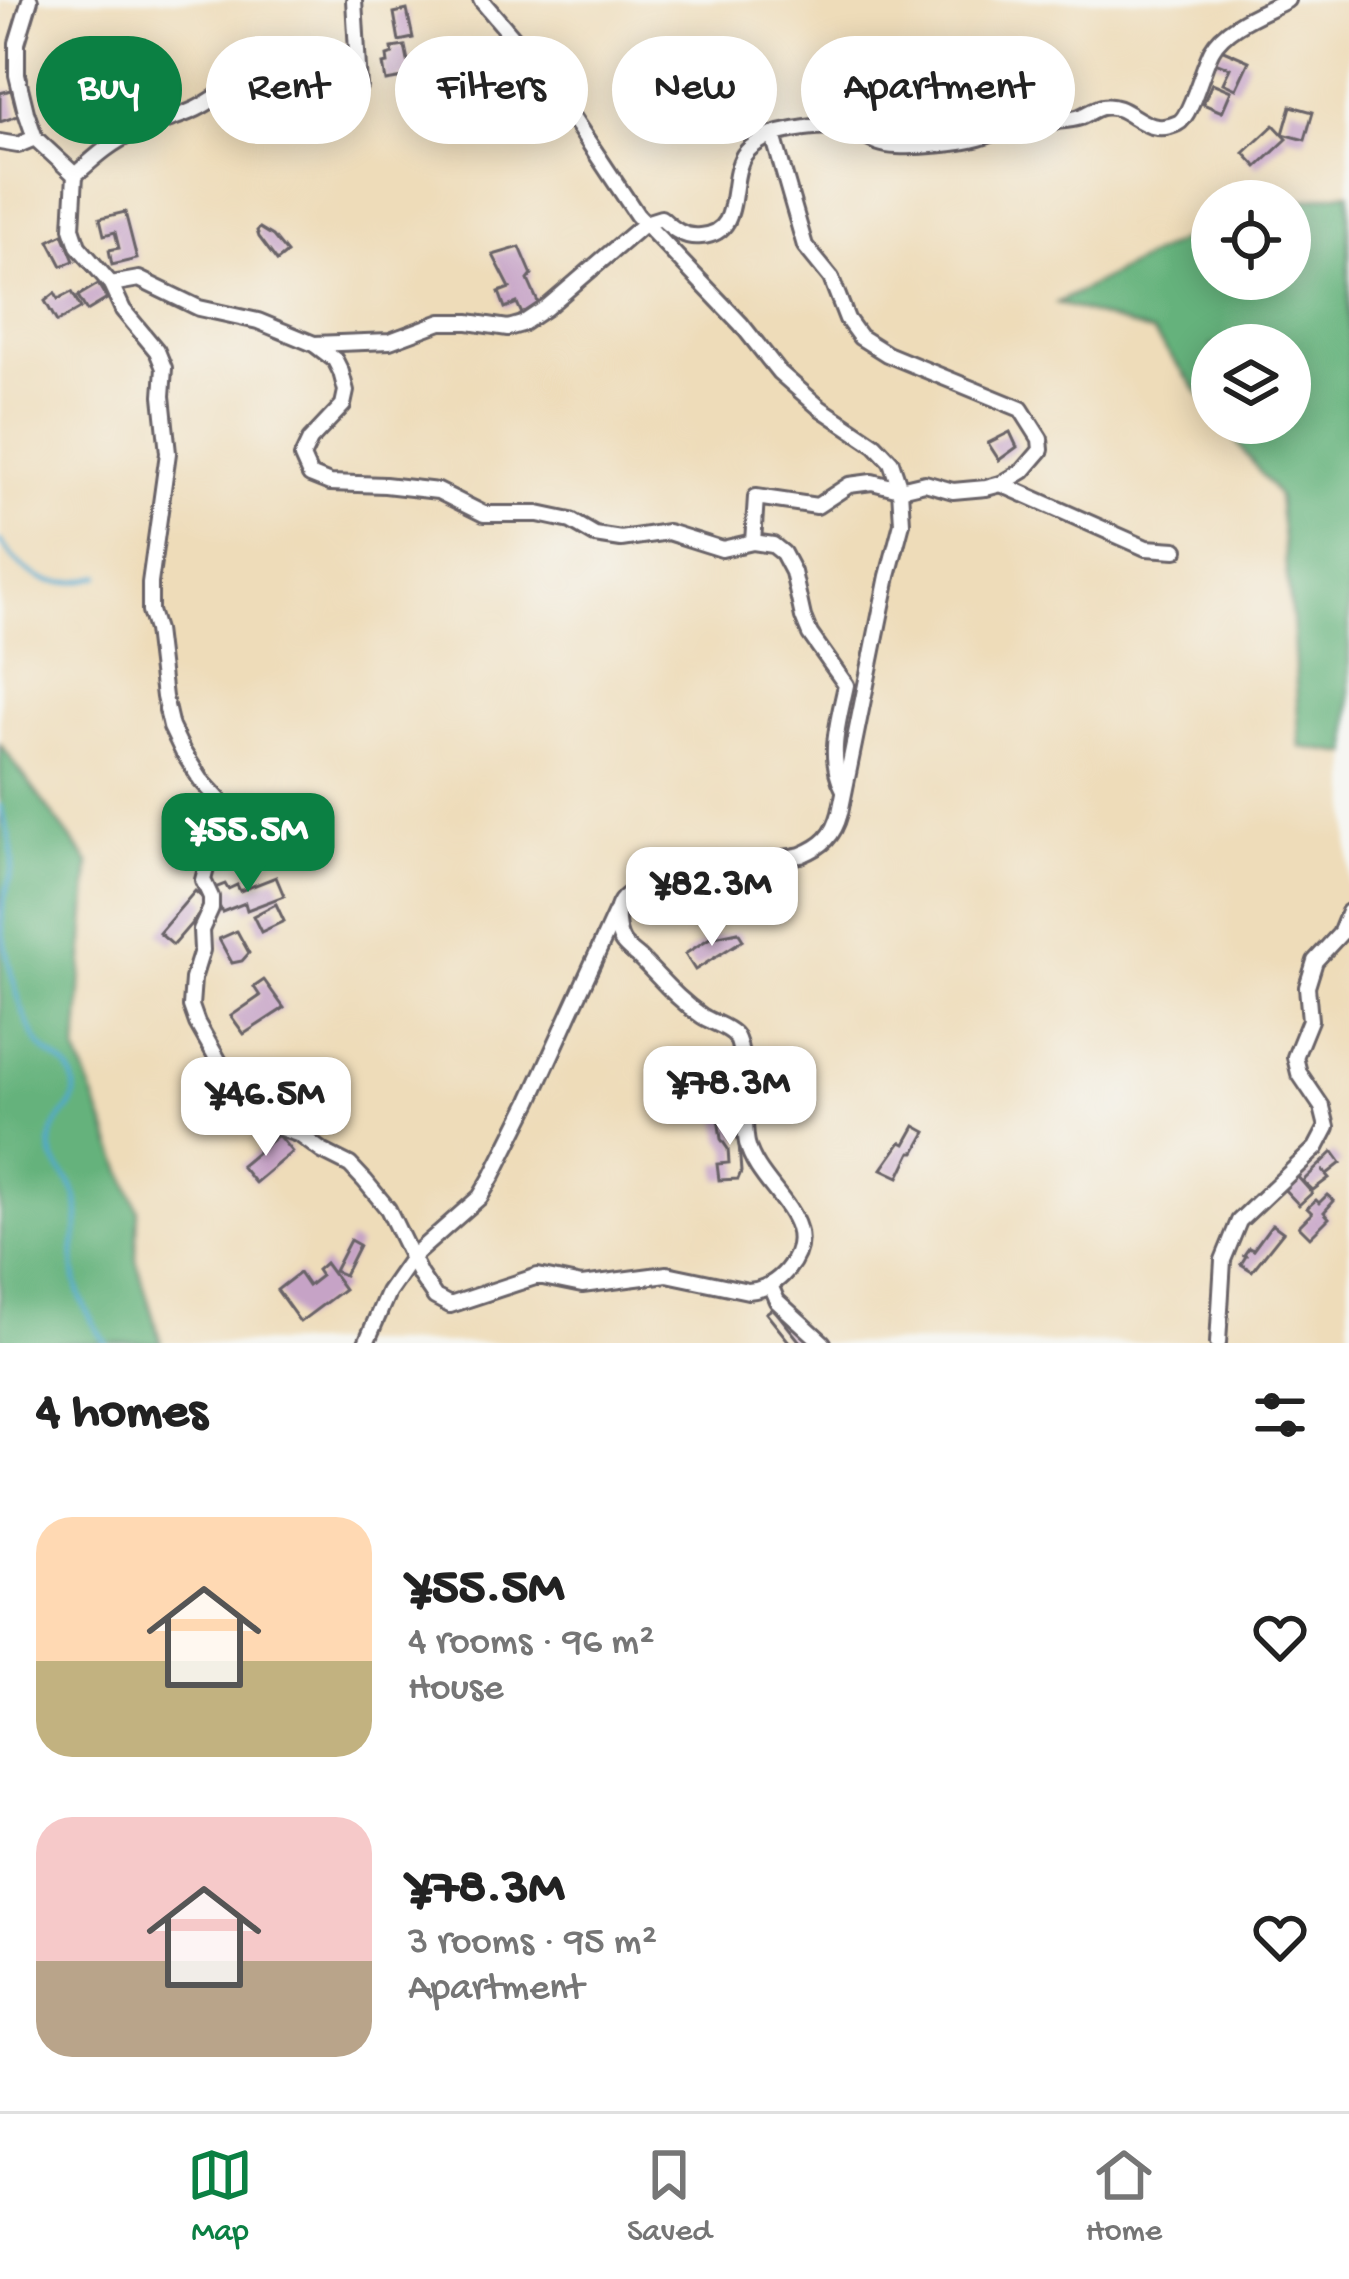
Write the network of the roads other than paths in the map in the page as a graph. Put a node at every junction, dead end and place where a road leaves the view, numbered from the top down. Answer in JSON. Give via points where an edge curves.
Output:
{"nodes":[{"id":1,"x":30,"y":0,"type":"edge"},
{"id":2,"x":354,"y":0,"type":"edge"},
{"id":3,"x":481,"y":0,"type":"edge"},
{"id":4,"x":1287,"y":0,"type":"edge"},
{"id":5,"x":777,"y":134,"type":"edge"},
{"id":6,"x":35,"y":138,"type":"junction"},
{"id":7,"x":0,"y":142,"type":"edge"},
{"id":8,"x":756,"y":144,"type":"edge"},
{"id":9,"x":776,"y":144,"type":"edge"},
{"id":10,"x":75,"y":176,"type":"junction"},
{"id":11,"x":645,"y":224,"type":"junction"},
{"id":12,"x":111,"y":284,"type":"junction"},
{"id":13,"x":314,"y":344,"type":"junction"},
{"id":14,"x":1001,"y":484,"type":"junction"},
{"id":15,"x":900,"y":490,"type":"junction"},
{"id":16,"x":753,"y":542,"type":"junction"},
{"id":17,"x":1176,"y":550,"type":"dead end"},
{"id":18,"x":844,"y":790,"type":"junction"},
{"id":19,"x":619,"y":904,"type":"junction"},
{"id":20,"x":1349,"y":912,"type":"edge"},
{"id":21,"x":412,"y":1256,"type":"junction"},
{"id":22,"x":770,"y":1286,"type":"junction"},
{"id":23,"x":366,"y":1343,"type":"edge"},
{"id":24,"x":823,"y":1343,"type":"edge"},
{"id":25,"x":1218,"y":1343,"type":"edge"}],
"edges":[{"from":1,"to":6,"type":"street","via":[[17,75]]},
{"from":2,"to":10,"type":"street","via":[[359,86],[345,95],[293,78],[244,79],[105,147]]},
{"from":3,"to":11,"type":"street","via":[[540,69]]},
{"from":4,"to":5,"type":"street","via":[[1213,47],[1188,114],[1172,126],[1140,124],[1103,106],[1078,118],[917,145],[869,141],[850,128]]},
{"from":6,"to":7,"type":"street"},
{"from":6,"to":10,"type":"street"},
{"from":8,"to":11,"type":"street","via":[[744,155],[717,234],[676,232],[661,218]]},
{"from":9,"to":14,"type":"street","via":[[805,245],[860,337],[1021,409],[1033,425],[1037,458]]},
{"from":10,"to":12,"type":"street","via":[[72,228]]},
{"from":11,"to":13,"type":"street","via":[[522,324],[441,322],[390,340]]},
{"from":11,"to":15,"type":"street","via":[[779,372],[875,445]]},
{"from":12,"to":13,"type":"street","via":[[139,279]]},
{"from":12,"to":21,"type":"street","via":[[164,368],[167,467],[150,610],[171,728],[237,824],[208,860],[203,880],[211,908],[194,980],[196,1023],[255,1112],[350,1165],[388,1209]]},
{"from":13,"to":16,"type":"street","via":[[334,360],[346,392],[302,458],[310,475],[438,491],[484,514],[571,520],[595,535],[668,532],[722,549]]},
{"from":14,"to":15,"type":"street"},
{"from":14,"to":17,"type":"street","via":[[1146,548]]},
{"from":15,"to":16,"type":"street","via":[[849,485],[817,506],[756,496]]},
{"from":15,"to":18,"type":"street","via":[[902,523]]},
{"from":16,"to":18,"type":"street","via":[[783,553],[810,634],[846,685],[834,742]]},
{"from":18,"to":19,"type":"street","via":[[837,825],[818,848],[656,879]]},
{"from":19,"to":21,"type":"street","via":[[493,1175],[480,1197]]},
{"from":19,"to":22,"type":"street","via":[[622,941],[680,1002],[733,1034],[740,1047],[752,1161],[800,1228],[801,1245]]},
{"from":20,"to":25,"type":"street","via":[[1315,961],[1310,1020],[1295,1057],[1327,1127],[1316,1148],[1239,1221],[1222,1260]]},
{"from":21,"to":22,"type":"street","via":[[435,1297],[450,1306],[538,1276],[582,1285],[667,1274],[748,1291]]},
{"from":21,"to":23,"type":"street"},
{"from":22,"to":24,"type":"street"}]}
